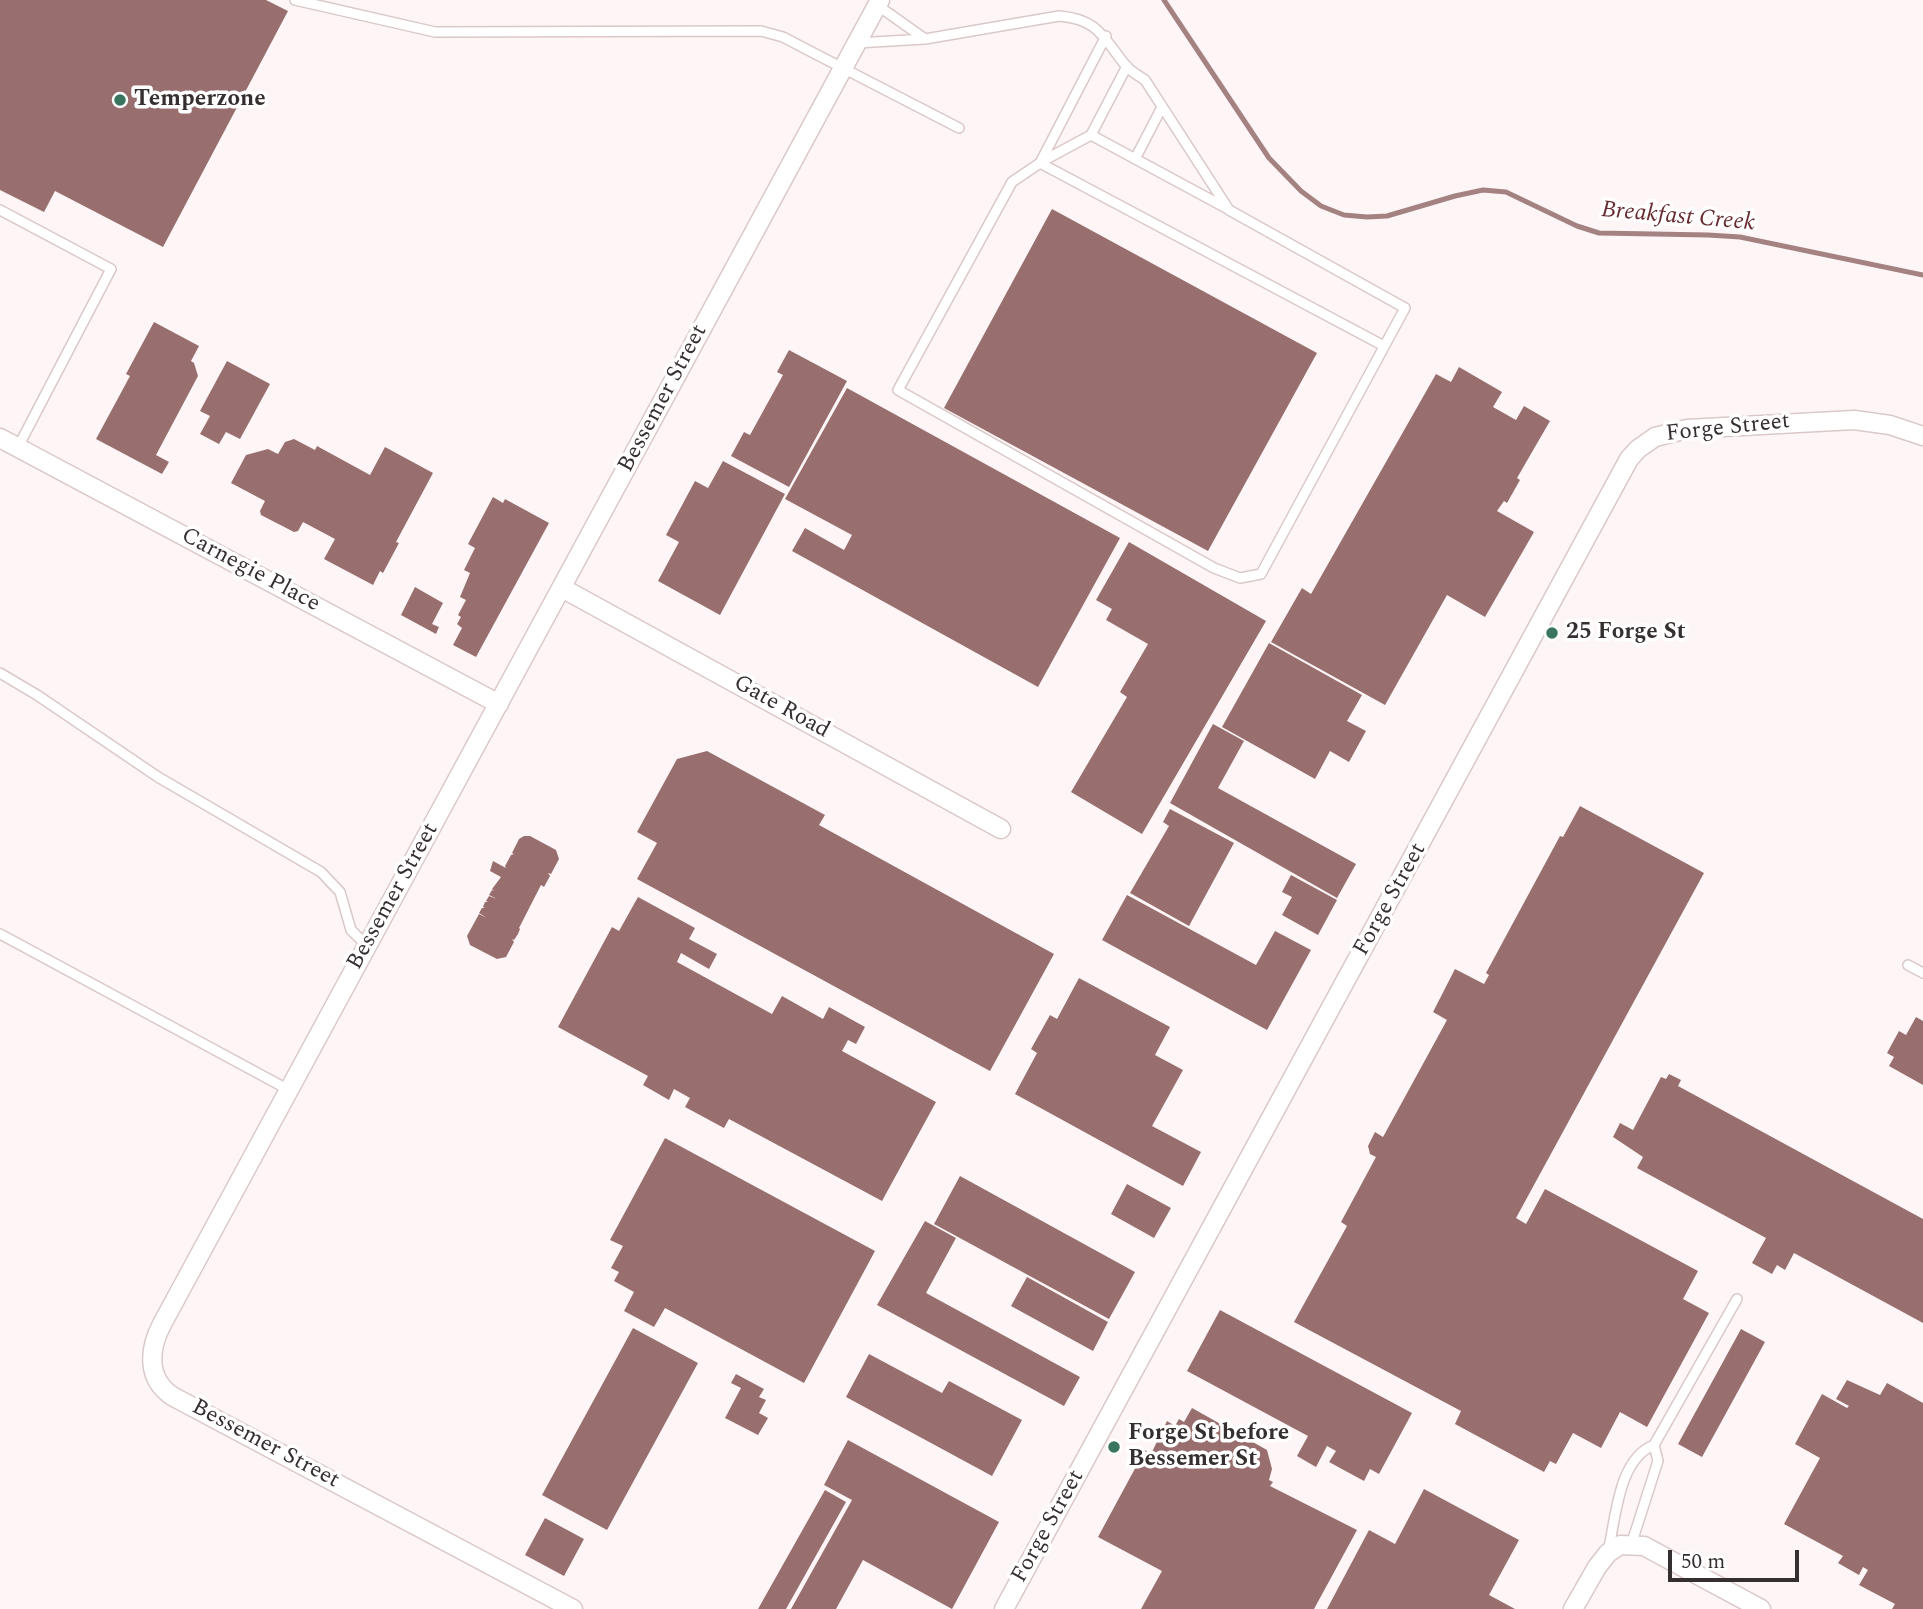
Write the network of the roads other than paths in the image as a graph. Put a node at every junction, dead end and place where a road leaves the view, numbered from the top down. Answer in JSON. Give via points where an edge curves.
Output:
{"nodes":[{"id":1,"x":295,"y":0,"type":"edge"},
{"id":2,"x":879,"y":2,"type":"edge"},
{"id":3,"x":1106,"y":36,"type":"junction"},
{"id":4,"x":925,"y":39,"type":"junction"},
{"id":5,"x":857,"y":43,"type":"junction"},
{"id":6,"x":1127,"y":66,"type":"junction"},
{"id":7,"x":844,"y":68,"type":"junction"},
{"id":8,"x":1162,"y":107,"type":"junction"},
{"id":9,"x":959,"y":128,"type":"dead end"},
{"id":10,"x":1091,"y":135,"type":"junction"},
{"id":11,"x":1136,"y":159,"type":"junction"},
{"id":12,"x":1040,"y":163,"type":"junction"},
{"id":13,"x":1229,"y":210,"type":"junction"},
{"id":14,"x":0,"y":211,"type":"edge"},
{"id":15,"x":1384,"y":346,"type":"junction"},
{"id":16,"x":1923,"y":436,"type":"edge"},
{"id":17,"x":0,"y":438,"type":"edge"},
{"id":18,"x":18,"y":447,"type":"junction"},
{"id":19,"x":562,"y":588,"type":"junction"},
{"id":20,"x":0,"y":673,"type":"edge"},
{"id":21,"x":499,"y":704,"type":"junction"},
{"id":22,"x":1000,"y":829,"type":"dead end"},
{"id":23,"x":0,"y":934,"type":"edge"},
{"id":24,"x":368,"y":946,"type":"junction"},
{"id":25,"x":1908,"y":965,"type":"dead end"},
{"id":26,"x":1923,"y":973,"type":"edge"},
{"id":27,"x":289,"y":1090,"type":"junction"},
{"id":28,"x":1737,"y":1299,"type":"dead end"},
{"id":29,"x":1654,"y":1445,"type":"junction"},
{"id":30,"x":1632,"y":1545,"type":"junction"},
{"id":31,"x":1608,"y":1553,"type":"junction"},
{"id":32,"x":573,"y":1609,"type":"edge"},
{"id":33,"x":1004,"y":1609,"type":"edge"},
{"id":34,"x":1573,"y":1609,"type":"edge"},
{"id":35,"x":1761,"y":1609,"type":"edge"}],
"edges":[{"from":1,"to":7,"type":"lane","via":[[435,32],[761,31]]},
{"from":2,"to":4,"type":"lane"},
{"from":2,"to":5,"type":"street","name":"Bessemer Street"},
{"from":3,"to":4,"type":"lane","via":[[1083,21],[1059,16]]},
{"from":3,"to":6,"type":"lane"},
{"from":3,"to":12,"type":"lane"},
{"from":4,"to":5,"type":"lane"},
{"from":5,"to":7,"type":"street","name":"Bessemer Street"},
{"from":6,"to":8,"type":"lane","via":[[1145,80]]},
{"from":6,"to":10,"type":"lane"},
{"from":7,"to":9,"type":"lane"},
{"from":7,"to":19,"type":"street","name":"Bessemer Street"},
{"from":8,"to":11,"type":"lane"},
{"from":8,"to":13,"type":"lane"},
{"from":10,"to":11,"type":"lane"},
{"from":10,"to":12,"type":"lane"},
{"from":11,"to":13,"type":"lane"},
{"from":12,"to":15,"type":"lane"},
{"from":12,"to":15,"type":"lane","via":[[1012,182],[898,390],[1214,568],[1240,578],[1261,573]]},
{"from":13,"to":15,"type":"lane","via":[[1405,308]]},
{"from":14,"to":18,"type":"lane","via":[[111,269]]},
{"from":16,"to":33,"type":"street","name":"Forge Street","via":[[1854,419],[1687,429],[1654,436],[1629,459]]},
{"from":17,"to":18,"type":"street","name":"Carnegie Place"},
{"from":18,"to":21,"type":"street","name":"Carnegie Place"},
{"from":19,"to":21,"type":"street","name":"Bessemer Street"},
{"from":19,"to":22,"type":"street","name":"Gate Road"},
{"from":20,"to":24,"type":"lane","via":[[158,777],[321,872],[340,892],[351,930]]},
{"from":21,"to":24,"type":"street","name":"Bessemer Street"},
{"from":23,"to":27,"type":"lane"},
{"from":24,"to":27,"type":"street","name":"Bessemer Street"},
{"from":25,"to":26,"type":"lane"},
{"from":27,"to":32,"type":"street","name":"Bessemer Street","via":[[153,1342],[152,1364],[160,1385],[172,1396]]},
{"from":28,"to":29,"type":"lane"},
{"from":29,"to":30,"type":"lane","via":[[1658,1461]]},
{"from":29,"to":31,"type":"lane","via":[[1643,1449],[1625,1474]]},
{"from":30,"to":31,"type":"street","via":[[1620,1545]]},
{"from":30,"to":35,"type":"street","via":[[1644,1546]]},
{"from":31,"to":34,"type":"street"}]}
